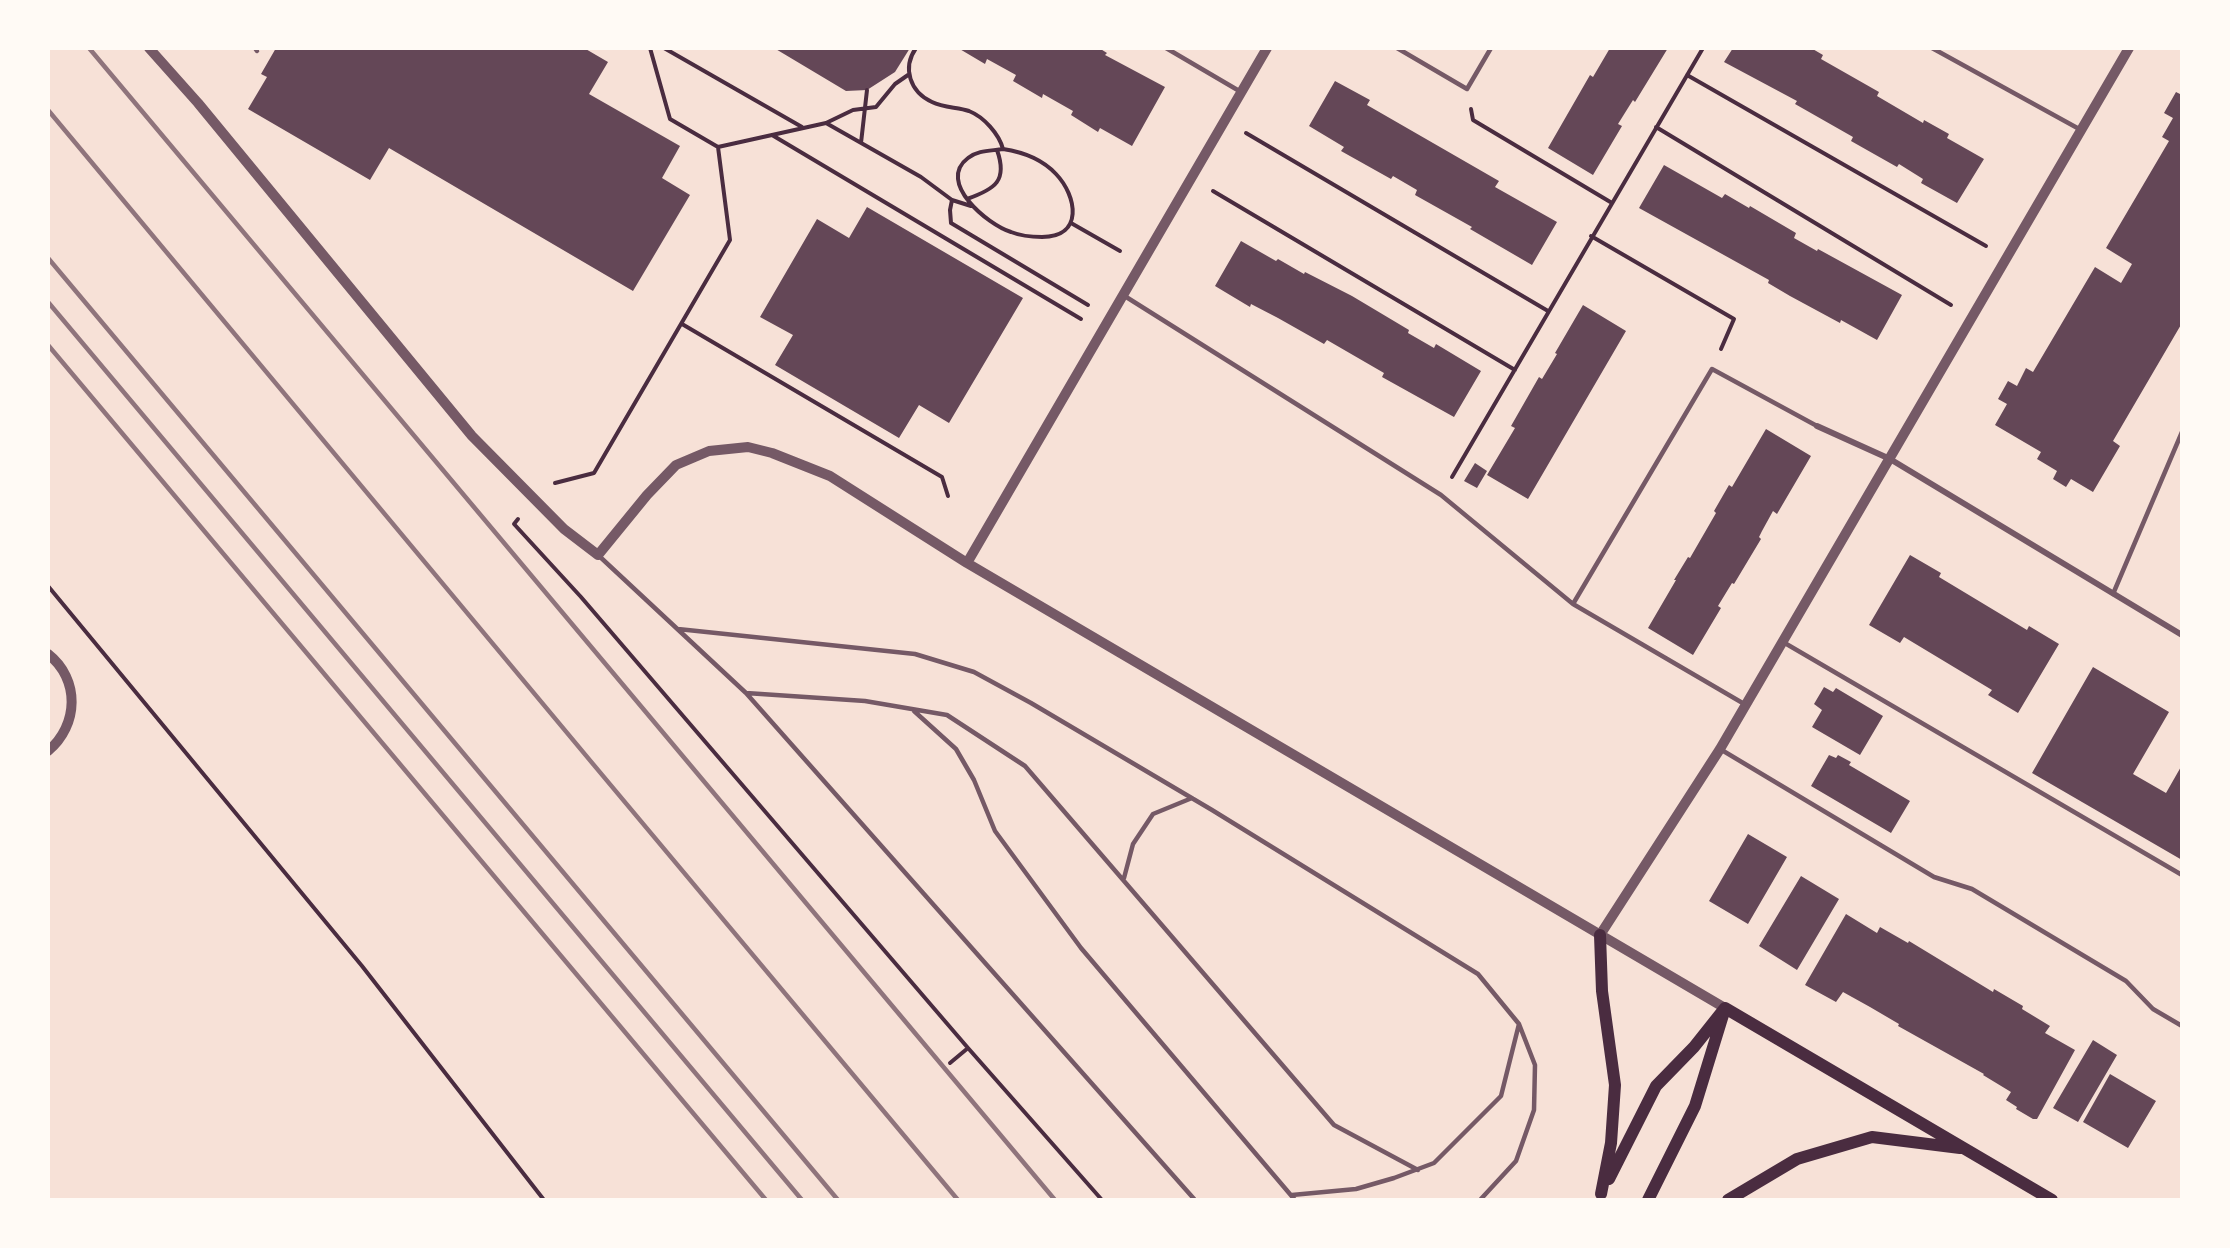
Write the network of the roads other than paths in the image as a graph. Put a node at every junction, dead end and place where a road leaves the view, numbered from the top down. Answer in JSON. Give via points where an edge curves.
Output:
{"nodes":[{"id":1,"x":149,"y":48,"type":"edge"},
{"id":2,"x":1167,"y":48,"type":"edge"},
{"id":3,"x":1267,"y":48,"type":"edge"},
{"id":4,"x":1397,"y":48,"type":"edge"},
{"id":5,"x":1491,"y":48,"type":"edge"},
{"id":6,"x":1932,"y":48,"type":"edge"},
{"id":7,"x":2129,"y":48,"type":"edge"},
{"id":8,"x":1241,"y":92,"type":"junction"},
{"id":9,"x":2081,"y":130,"type":"junction"},
{"id":10,"x":1124,"y":295,"type":"junction"},
{"id":11,"x":1816,"y":426,"type":"joint"},
{"id":12,"x":2182,"y":432,"type":"edge"},
{"id":13,"x":1890,"y":459,"type":"junction"},
{"id":14,"x":598,"y":555,"type":"junction"},
{"id":15,"x":967,"y":563,"type":"junction"},
{"id":16,"x":2113,"y":594,"type":"junction"},
{"id":17,"x":1573,"y":604,"type":"junction"},
{"id":18,"x":678,"y":628,"type":"junction"},
{"id":19,"x":2182,"y":635,"type":"edge"},
{"id":20,"x":1782,"y":642,"type":"junction"},
{"id":21,"x":48,"y":654,"type":"edge"},
{"id":22,"x":746,"y":693,"type":"junction"},
{"id":23,"x":1746,"y":705,"type":"junction"},
{"id":24,"x":912,"y":709,"type":"junction"},
{"id":25,"x":1720,"y":749,"type":"junction"},
{"id":26,"x":48,"y":751,"type":"edge"},
{"id":27,"x":1192,"y":798,"type":"junction"},
{"id":28,"x":2182,"y":875,"type":"edge"},
{"id":29,"x":1124,"y":878,"type":"junction"},
{"id":30,"x":1600,"y":935,"type":"junction"},
{"id":31,"x":1725,"y":1008,"type":"junction"},
{"id":32,"x":1519,"y":1024,"type":"junction"},
{"id":33,"x":2182,"y":1026,"type":"edge"},
{"id":34,"x":1966,"y":1149,"type":"junction"},
{"id":35,"x":1418,"y":1170,"type":"junction"},
{"id":36,"x":1600,"y":1197,"type":"edge"},
{"id":37,"x":1293,"y":1198,"type":"edge"},
{"id":38,"x":1195,"y":1200,"type":"edge"},
{"id":39,"x":1480,"y":1200,"type":"edge"},
{"id":40,"x":1648,"y":1200,"type":"edge"},
{"id":41,"x":1728,"y":1200,"type":"edge"},
{"id":42,"x":2052,"y":1200,"type":"edge"}],
"edges":[{"from":1,"to":14,"type":"street","via":[[472,436],[564,529]]},
{"from":2,"to":8,"type":"lane"},
{"from":3,"to":8,"type":"street"},
{"from":4,"to":5,"type":"lane","via":[[1467,89]]},
{"from":6,"to":9,"type":"lane"},
{"from":7,"to":9,"type":"street"},
{"from":8,"to":10,"type":"street"},
{"from":9,"to":13,"type":"street"},
{"from":10,"to":15,"type":"street"},
{"from":10,"to":17,"type":"lane","via":[[1441,495]]},
{"from":11,"to":13,"type":"street"},
{"from":11,"to":17,"type":"lane","via":[[1712,369]]},
{"from":12,"to":16,"type":"lane"},
{"from":13,"to":16,"type":"street"},
{"from":13,"to":20,"type":"street"},
{"from":14,"to":15,"type":"street","via":[[676,465],[709,452],[748,447],[830,476]]},
{"from":14,"to":18,"type":"lane"},
{"from":15,"to":30,"type":"street"},
{"from":16,"to":19,"type":"street"},
{"from":17,"to":23,"type":"lane"},
{"from":18,"to":22,"type":"lane"},
{"from":18,"to":27,"type":"lane","via":[[915,654],[974,672]]},
{"from":20,"to":23,"type":"street"},
{"from":20,"to":28,"type":"lane"},
{"from":21,"to":26,"type":"street","via":[[63,670],[71,688],[72,708],[68,727]]},
{"from":22,"to":24,"type":"lane","via":[[865,701]]},
{"from":22,"to":38,"type":"lane"},
{"from":23,"to":25,"type":"street"},
{"from":24,"to":29,"type":"lane","via":[[947,715],[1026,766]]},
{"from":24,"to":37,"type":"lane","via":[[956,749],[995,831],[1081,948]]},
{"from":25,"to":30,"type":"street"},
{"from":25,"to":33,"type":"lane","via":[[1935,877],[1972,889],[2126,981],[2153,1009]]},
{"from":27,"to":29,"type":"lane","via":[[1153,814],[1133,844]]},
{"from":27,"to":32,"type":"lane","via":[[1478,974]]},
{"from":29,"to":35,"type":"lane","via":[[1334,1125]]},
{"from":30,"to":31,"type":"street"},
{"from":30,"to":36,"type":"main road","via":[[1602,991],[1615,1085],[1611,1143]]},
{"from":31,"to":34,"type":"main road"},
{"from":31,"to":36,"type":"main road","via":[[1656,1086]]},
{"from":31,"to":40,"type":"main road","via":[[1695,1106]]},
{"from":32,"to":35,"type":"lane","via":[[1501,1096],[1434,1163]]},
{"from":32,"to":39,"type":"lane","via":[[1535,1065],[1534,1110],[1516,1161]]},
{"from":34,"to":41,"type":"main road","via":[[1872,1137],[1797,1159]]},
{"from":34,"to":42,"type":"main road"},
{"from":35,"to":37,"type":"lane","via":[[1356,1189]]}]}
